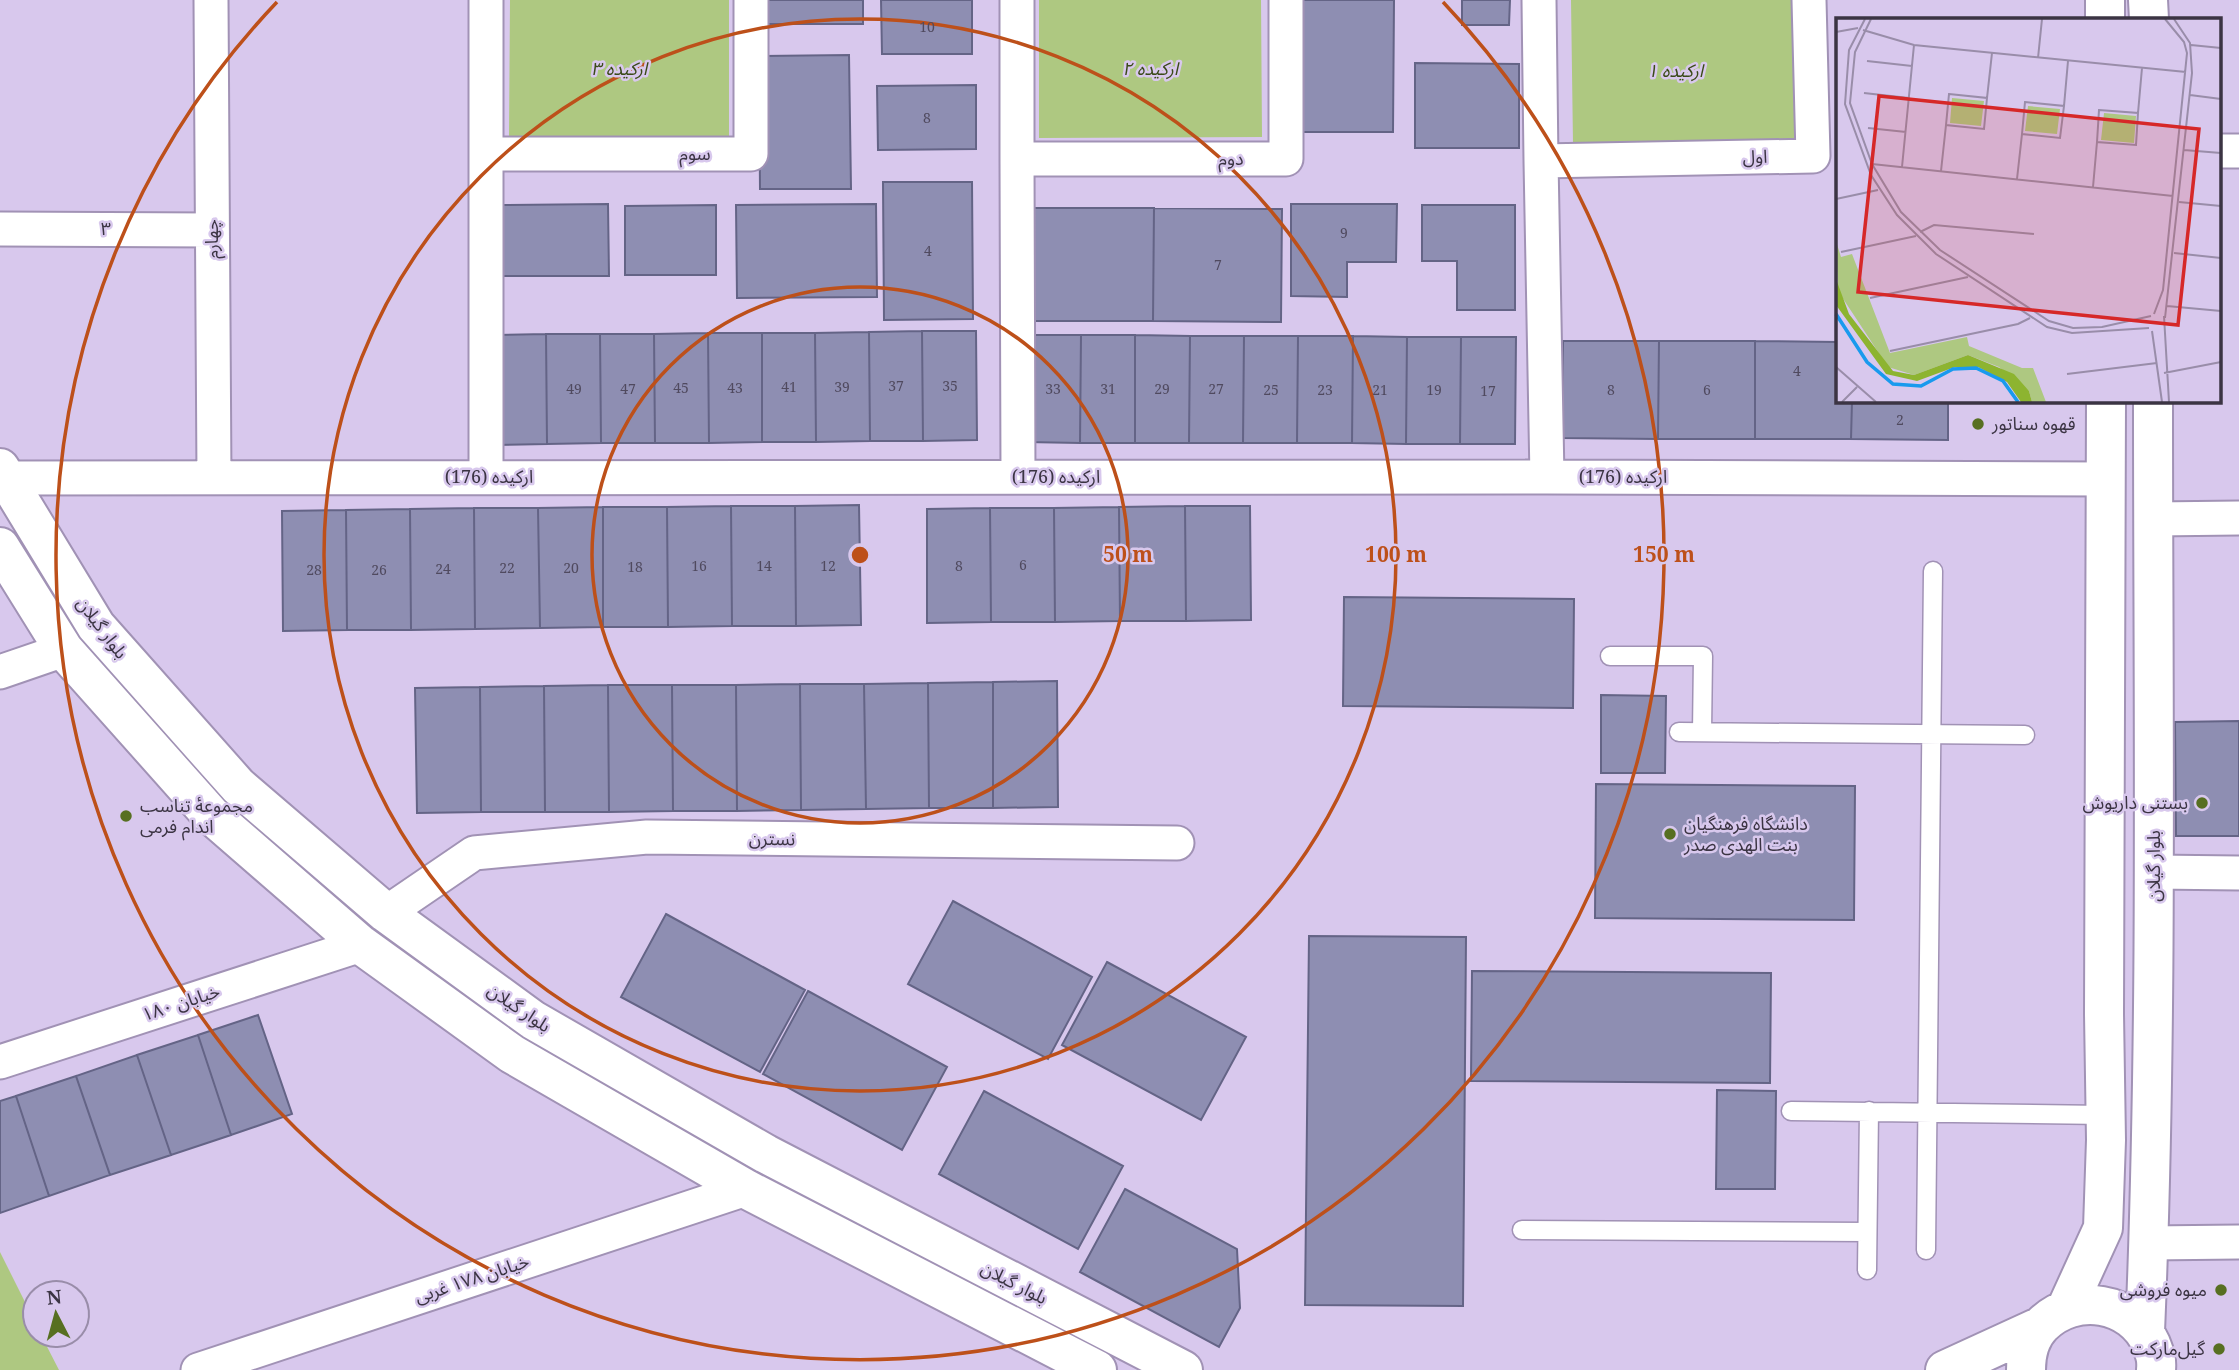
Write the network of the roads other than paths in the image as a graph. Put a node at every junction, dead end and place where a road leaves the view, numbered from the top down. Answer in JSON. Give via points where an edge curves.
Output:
{"nodes":[{"id":1,"x":211,"y":0,"type":"edge"},
{"id":2,"x":486,"y":0,"type":"edge"},
{"id":3,"x":751,"y":0,"type":"edge"},
{"id":4,"x":1017,"y":0,"type":"edge"},
{"id":5,"x":1286,"y":0,"type":"edge"},
{"id":6,"x":1539,"y":0,"type":"edge"},
{"id":7,"x":1810,"y":0,"type":"edge"},
{"id":8,"x":2105,"y":0,"type":"edge"},
{"id":9,"x":2148,"y":0,"type":"edge"},
{"id":10,"x":2105,"y":18,"type":"edge"},
{"id":11,"x":2148,"y":18,"type":"edge"},
{"id":12,"x":486,"y":154,"type":"junction"},
{"id":13,"x":1017,"y":159,"type":"junction"},
{"id":14,"x":1541,"y":161,"type":"junction"},
{"id":15,"x":0,"y":229,"type":"edge"},
{"id":16,"x":212,"y":230,"type":"junction"},
{"id":17,"x":2106,"y":402,"type":"edge"},
{"id":18,"x":2153,"y":402,"type":"edge"},
{"id":19,"x":3,"y":473,"type":"edge"},
{"id":20,"x":486,"y":477,"type":"junction"},
{"id":21,"x":1018,"y":477,"type":"junction"},
{"id":22,"x":1547,"y":477,"type":"junction"},
{"id":23,"x":214,"y":478,"type":"junction"},
{"id":24,"x":2106,"y":479,"type":"junction"},
{"id":25,"x":2239,"y":518,"type":"edge"},
{"id":26,"x":2154,"y":519,"type":"junction"},
{"id":27,"x":0,"y":547,"type":"edge"},
{"id":28,"x":1933,"y":571,"type":"dead end"},
{"id":29,"x":64,"y":650,"type":"junction"},
{"id":30,"x":1610,"y":656,"type":"dead end"},
{"id":31,"x":0,"y":672,"type":"edge"},
{"id":32,"x":1679,"y":732,"type":"dead end"},
{"id":33,"x":1702,"y":733,"type":"junction"},
{"id":34,"x":1931,"y":734,"type":"junction"},
{"id":35,"x":2025,"y":735,"type":"dead end"},
{"id":36,"x":1177,"y":843,"type":"dead end"},
{"id":37,"x":2154,"y":872,"type":"junction"},
{"id":38,"x":2239,"y":873,"type":"edge"},
{"id":39,"x":386,"y":913,"type":"junction"},
{"id":40,"x":361,"y":944,"type":"junction"},
{"id":41,"x":0,"y":1062,"type":"edge"},
{"id":42,"x":1791,"y":1111,"type":"dead end"},
{"id":43,"x":1869,"y":1111,"type":"junction"},
{"id":44,"x":1927,"y":1112,"type":"junction"},
{"id":45,"x":2105,"y":1115,"type":"junction"},
{"id":46,"x":747,"y":1189,"type":"junction"},
{"id":47,"x":1522,"y":1230,"type":"dead end"},
{"id":48,"x":1867,"y":1232,"type":"junction"},
{"id":49,"x":2239,"y":1242,"type":"edge"},
{"id":50,"x":2149,"y":1243,"type":"junction"},
{"id":51,"x":1926,"y":1250,"type":"dead end"},
{"id":52,"x":1867,"y":1270,"type":"dead end"},
{"id":53,"x":2053,"y":1317,"type":"junction"},
{"id":54,"x":2145,"y":1332,"type":"junction"},
{"id":55,"x":198,"y":1370,"type":"edge"},
{"id":56,"x":1097,"y":1370,"type":"edge"},
{"id":57,"x":1183,"y":1370,"type":"edge"},
{"id":58,"x":1945,"y":1370,"type":"edge"},
{"id":59,"x":2026,"y":1370,"type":"edge"},
{"id":60,"x":2156,"y":1370,"type":"edge"}],
"edges":[{"from":1,"to":16,"type":"street","name":"چهارم"},
{"from":2,"to":12,"type":"street"},
{"from":3,"to":12,"type":"street","name":"سوم","via":[[751,154]]},
{"from":4,"to":13,"type":"street"},
{"from":5,"to":13,"type":"street","name":"دوم","via":[[1286,159]]},
{"from":6,"to":14,"type":"street"},
{"from":7,"to":14,"type":"street","name":"اول","via":[[1813,156]]},
{"from":8,"to":10,"type":"main road"},
{"from":9,"to":11,"type":"main road"},
{"from":12,"to":20,"type":"street"},
{"from":13,"to":21,"type":"street"},
{"from":14,"to":22,"type":"street"},
{"from":15,"to":16,"type":"street","name":"۳"},
{"from":16,"to":23,"type":"street","name":"چهارم"},
{"from":17,"to":24,"type":"main road"},
{"from":18,"to":26,"type":"main road","name":"بلوار گیلان"},
{"from":19,"to":23,"type":"street","name":"ارکیده (176)"},
{"from":19,"to":39,"type":"main road","name":"بلوار گیلان","via":[[96,626],[238,786]]},
{"from":20,"to":21,"type":"street","name":"ارکیده (176)"},
{"from":20,"to":23,"type":"street","name":"ارکیده (176)"},
{"from":21,"to":22,"type":"street","name":"ارکیده (176)"},
{"from":22,"to":24,"type":"street","name":"ارکیده (176)"},
{"from":24,"to":45,"type":"main road"},
{"from":25,"to":26,"type":"street"},
{"from":26,"to":37,"type":"main road","name":"بلوار گیلان"},
{"from":27,"to":29,"type":"main road"},
{"from":28,"to":34,"type":"lane"},
{"from":29,"to":31,"type":"street"},
{"from":29,"to":40,"type":"main road","via":[[211,814]]},
{"from":30,"to":33,"type":"lane","via":[[1703,656]]},
{"from":32,"to":33,"type":"lane"},
{"from":33,"to":34,"type":"lane"},
{"from":34,"to":35,"type":"lane"},
{"from":34,"to":44,"type":"lane"},
{"from":36,"to":39,"type":"street","name":"نسترن","via":[[647,837],[488,851],[474,853]]},
{"from":37,"to":38,"type":"street"},
{"from":37,"to":50,"type":"main road","name":"بلوار گیلان"},
{"from":39,"to":57,"type":"main road","name":"بلوار گیلان","via":[[533,1020],[743,1141]]},
{"from":40,"to":41,"type":"street","name":"خیابان ۱۸۰"},
{"from":40,"to":46,"type":"main road","via":[[512,1054]]},
{"from":42,"to":43,"type":"lane"},
{"from":43,"to":44,"type":"lane"},
{"from":43,"to":48,"type":"lane"},
{"from":44,"to":45,"type":"lane"},
{"from":44,"to":51,"type":"lane"},
{"from":45,"to":53,"type":"main road","via":[[2103,1228]]},
{"from":46,"to":55,"type":"street","name":"خیابان ۱۷۸ غربی"},
{"from":46,"to":56,"type":"main road"},
{"from":47,"to":48,"type":"lane"},
{"from":48,"to":52,"type":"lane"},
{"from":49,"to":50,"type":"street"},
{"from":50,"to":54,"type":"main road","name":"بلوار گیلان"},
{"from":53,"to":54,"type":"main road","via":[[2095,1304],[2123,1312]]},
{"from":53,"to":58,"type":"main road"},
{"from":53,"to":59,"type":"main road","via":[[2027,1352]]},
{"from":54,"to":60,"type":"main road","via":[[2157,1359]]}]}
